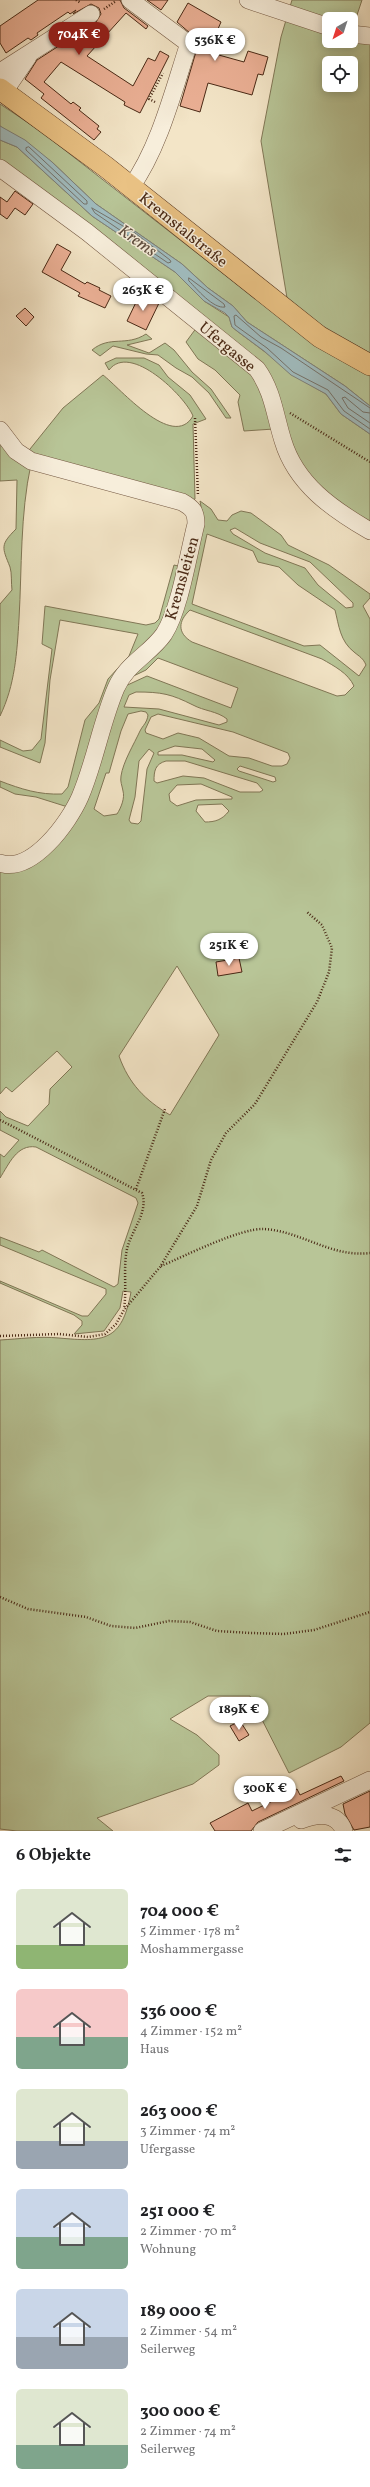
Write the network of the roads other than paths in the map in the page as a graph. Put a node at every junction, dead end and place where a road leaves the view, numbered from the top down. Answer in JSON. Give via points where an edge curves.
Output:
{"nodes":[{"id":1,"x":130,"y":0,"type":"edge"},
{"id":2,"x":248,"y":0,"type":"edge"},
{"id":3,"x":90,"y":14,"type":"dead end"},
{"id":4,"x":322,"y":25,"type":"edge"},
{"id":5,"x":358,"y":35,"type":"edge"},
{"id":6,"x":370,"y":36,"type":"edge"},
{"id":7,"x":33,"y":51,"type":"junction"},
{"id":8,"x":0,"y":72,"type":"edge"},
{"id":9,"x":2,"y":91,"type":"edge"},
{"id":10,"x":0,"y":168,"type":"edge"},
{"id":11,"x":131,"y":187,"type":"junction"},
{"id":12,"x":370,"y":365,"type":"edge"},
{"id":13,"x":0,"y":430,"type":"edge"},
{"id":14,"x":370,"y":531,"type":"edge"},
{"id":15,"x":0,"y":863,"type":"edge"},
{"id":16,"x":370,"y":1780,"type":"edge"},
{"id":17,"x":267,"y":1829,"type":"edge"},
{"id":18,"x":344,"y":1831,"type":"edge"}],
"edges":[{"from":1,"to":11,"type":"street","via":[[185,41],[188,46],[168,107],[140,174]]},
{"from":2,"to":4,"type":"street"},
{"from":3,"to":7,"type":"street"},
{"from":5,"to":6,"type":"street"},
{"from":7,"to":8,"type":"street"},
{"from":7,"to":9,"type":"street"},
{"from":9,"to":11,"type":"main road","name":"Kremstalstraße"},
{"from":10,"to":14,"type":"street","name":"Ufergasse","via":[[87,232],[257,369],[273,402],[290,462],[305,482],[324,500]]},
{"from":11,"to":12,"type":"main road","name":"Kremstalstraße","via":[[320,337]]},
{"from":13,"to":15,"type":"street","name":"Kremsleiten","via":[[16,451],[31,461],[169,498],[191,507],[196,514],[196,524],[169,625],[157,642],[130,666],[116,687],[73,811],[44,847],[27,861],[16,865]]},
{"from":16,"to":17,"type":"street"},
{"from":17,"to":18,"type":"street","via":[[317,1814],[333,1817],[342,1824]]}]}
